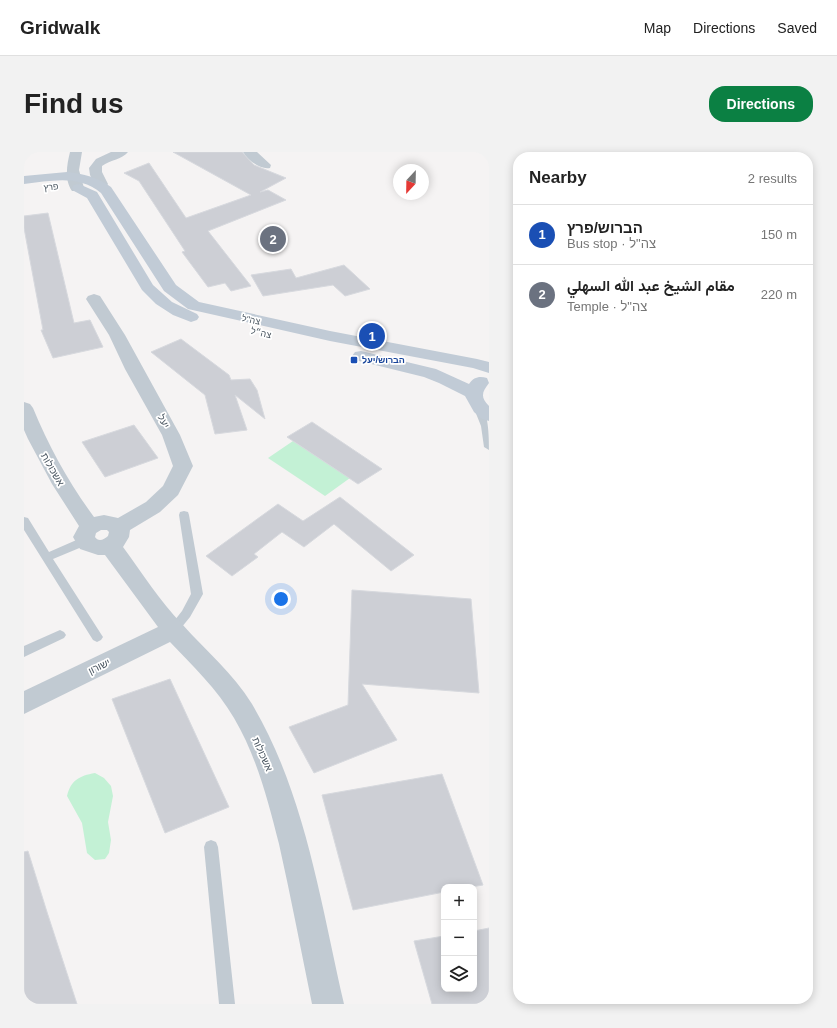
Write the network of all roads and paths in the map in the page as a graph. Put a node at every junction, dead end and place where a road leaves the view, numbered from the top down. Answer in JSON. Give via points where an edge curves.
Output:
{"nodes":[{"id":1,"x":76,"y":152,"type":"edge"},
{"id":2,"x":122,"y":152,"type":"edge"},
{"id":3,"x":249,"y":152,"type":"edge"},
{"id":4,"x":265,"y":165,"type":"dead end"},
{"id":5,"x":96,"y":166,"type":"junction"},
{"id":6,"x":75,"y":177,"type":"junction"},
{"id":7,"x":24,"y":180,"type":"edge"},
{"id":8,"x":101,"y":184,"type":"junction"},
{"id":9,"x":24,"y":190,"type":"edge"},
{"id":10,"x":94,"y":299,"type":"dead end"},
{"id":11,"x":489,"y":368,"type":"edge"},
{"id":12,"x":489,"y":378,"type":"edge"},
{"id":13,"x":24,"y":408,"type":"edge"},
{"id":14,"x":483,"y":412,"type":"edge"},
{"id":15,"x":489,"y":447,"type":"edge"},
{"id":16,"x":184,"y":515,"type":"dead end"},
{"id":17,"x":24,"y":521,"type":"edge"},
{"id":18,"x":88,"y":533,"type":"junction"},
{"id":19,"x":114,"y":537,"type":"junction"},
{"id":20,"x":46,"y":557,"type":"junction"},
{"id":21,"x":173,"y":630,"type":"junction"},
{"id":22,"x":60,"y":635,"type":"dead end"},
{"id":23,"x":98,"y":637,"type":"dead end"},
{"id":24,"x":24,"y":652,"type":"edge"},
{"id":25,"x":25,"y":700,"type":"edge"},
{"id":26,"x":211,"y":847,"type":"dead end"},
{"id":27,"x":227,"y":1004,"type":"edge"},
{"id":28,"x":328,"y":1004,"type":"edge"}],
"edges":[{"from":1,"to":6,"type":"street"},
{"from":2,"to":5,"type":"street","via":[[101,161]]},
{"from":3,"to":4,"type":"street"},
{"from":5,"to":6,"type":"street"},
{"from":5,"to":8,"type":"street","via":[[95,172]]},
{"from":6,"to":7,"type":"main road","name":"פרץ"},
{"from":6,"to":8,"type":"main road"},
{"from":6,"to":9,"type":"main road","name":"פרץ","via":[[61,186]]},
{"from":6,"to":14,"type":"main road","name":"צה״ל","via":[[92,195],[147,287],[171,308],[214,324],[424,372],[445,379]]},
{"from":8,"to":11,"type":"main road","name":"צה\"ל","via":[[170,288],[194,306]]},
{"from":10,"to":19,"type":"street","name":"יעל","via":[[117,335],[171,435],[184,466],[171,490]]},
{"from":12,"to":14,"type":"main road","via":[[478,384]]},
{"from":13,"to":18,"type":"street","name":"אשכולות","via":[[38,442]]},
{"from":14,"to":15,"type":"lane"},
{"from":16,"to":21,"type":"lane","via":[[197,594]]},
{"from":17,"to":20,"type":"lane"},
{"from":18,"to":19,"type":"street","via":[[104,522],[110,523]]},
{"from":18,"to":20,"type":"lane"},
{"from":19,"to":21,"type":"street","name":"אשכולות"},
{"from":20,"to":23,"type":"lane"},
{"from":21,"to":25,"type":"street","name":"ישורון"},
{"from":21,"to":28,"type":"street","name":"אשכולות","via":[[221,679],[243,711],[264,753],[281,798]]},
{"from":22,"to":24,"type":"lane"},
{"from":26,"to":27,"type":"lane"}]}
